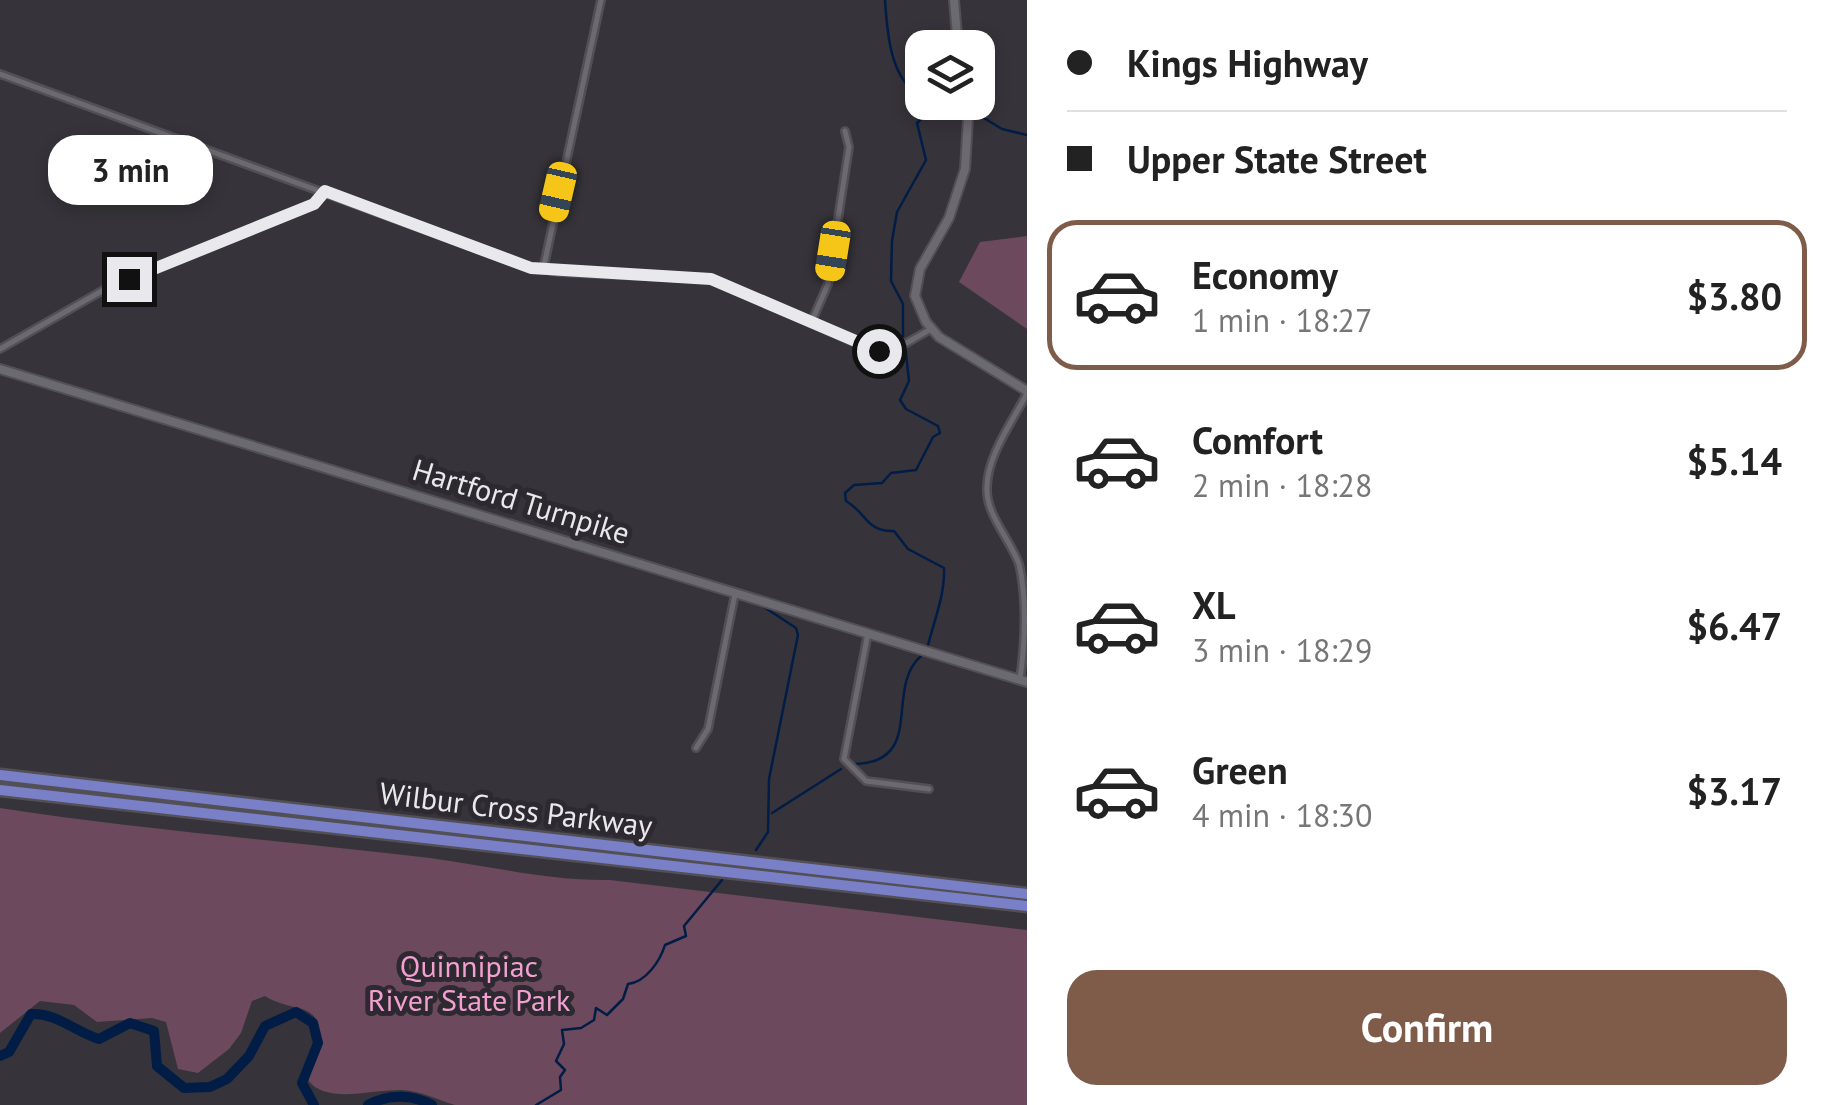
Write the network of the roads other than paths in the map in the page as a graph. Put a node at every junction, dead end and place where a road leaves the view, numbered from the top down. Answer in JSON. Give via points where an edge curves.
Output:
{"nodes":[{"id":1,"x":601,"y":0,"type":"edge"},
{"id":2,"x":954,"y":0,"type":"edge"},
{"id":3,"x":956,"y":30,"type":"edge"},
{"id":4,"x":0,"y":74,"type":"edge"},
{"id":5,"x":969,"y":120,"type":"edge"},
{"id":6,"x":846,"y":131,"type":"dead end"},
{"id":7,"x":325,"y":191,"type":"junction"},
{"id":8,"x":543,"y":270,"type":"junction"},
{"id":9,"x":812,"y":323,"type":"junction"},
{"id":10,"x":931,"y":329,"type":"junction"},
{"id":11,"x":0,"y":350,"type":"edge"},
{"id":12,"x":0,"y":369,"type":"edge"},
{"id":13,"x":1027,"y":392,"type":"edge"},
{"id":14,"x":736,"y":592,"type":"junction"},
{"id":15,"x":868,"y":633,"type":"junction"},
{"id":16,"x":1024,"y":681,"type":"edge"},
{"id":17,"x":696,"y":748,"type":"dead end"},
{"id":18,"x":0,"y":774,"type":"edge"},
{"id":19,"x":929,"y":789,"type":"dead end"},
{"id":20,"x":0,"y":790,"type":"edge"},
{"id":21,"x":1027,"y":894,"type":"edge"},
{"id":22,"x":1027,"y":906,"type":"edge"}],
"edges":[{"from":1,"to":8,"type":"street"},
{"from":2,"to":3,"type":"main road"},
{"from":4,"to":7,"type":"street"},
{"from":5,"to":10,"type":"main road","via":[[961,184],[915,284]]},
{"from":6,"to":9,"type":"street","via":[[828,284]]},
{"from":7,"to":8,"type":"street"},
{"from":7,"to":11,"type":"street","via":[[314,204],[107,288]]},
{"from":8,"to":9,"type":"street","via":[[704,277]]},
{"from":9,"to":10,"type":"street","via":[[879,351]]},
{"from":10,"to":13,"type":"main road"},
{"from":12,"to":14,"type":"main road","name":"Hartford Turnpike"},
{"from":13,"to":16,"type":"street","via":[[986,488],[1022,575]]},
{"from":14,"to":15,"type":"main road","name":"Hartford Turnpike"},
{"from":14,"to":17,"type":"street","via":[[708,729]]},
{"from":15,"to":16,"type":"main road","name":"Hartford Turnpike"},
{"from":15,"to":19,"type":"street","via":[[844,759],[866,781]]},
{"from":18,"to":21,"type":"highway","name":"Wilbur Cross Parkway"},
{"from":20,"to":22,"type":"highway","name":"Wilbur Cross Parkway"}]}
